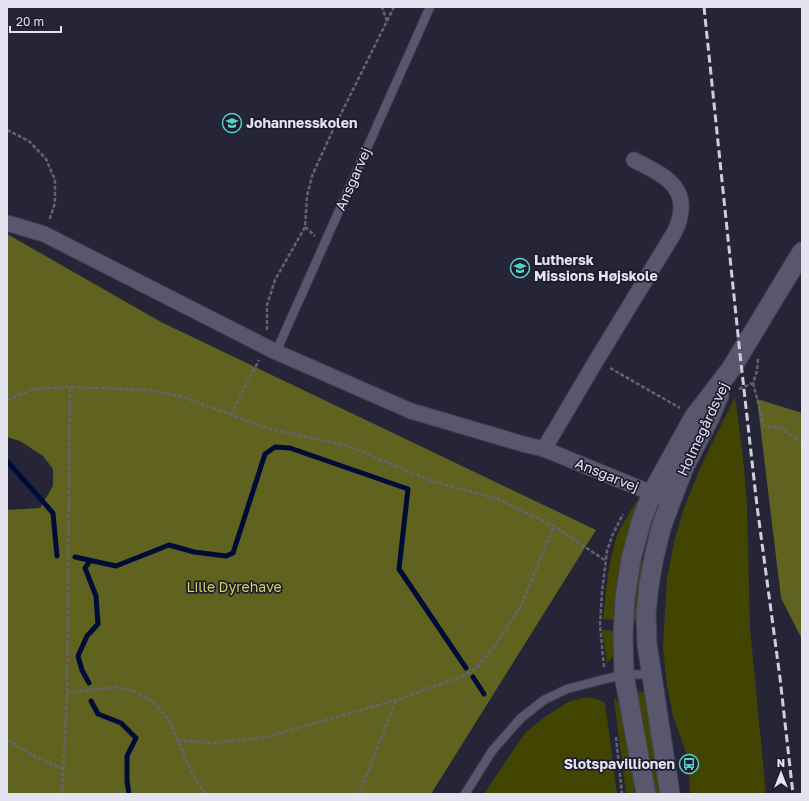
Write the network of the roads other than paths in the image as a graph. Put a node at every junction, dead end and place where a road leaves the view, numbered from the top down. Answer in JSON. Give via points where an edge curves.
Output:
{"nodes":[{"id":1,"x":430,"y":7,"type":"edge"},
{"id":2,"x":634,"y":160,"type":"dead end"},
{"id":3,"x":7,"y":223,"type":"edge"},
{"id":4,"x":802,"y":252,"type":"edge"},
{"id":5,"x":271,"y":349,"type":"junction"},
{"id":6,"x":731,"y":369,"type":"junction"},
{"id":7,"x":544,"y":449,"type":"junction"},
{"id":8,"x":652,"y":493,"type":"junction"},
{"id":9,"x":671,"y":501,"type":"junction"},
{"id":10,"x":651,"y":674,"type":"junction"},
{"id":11,"x":615,"y":677,"type":"junction"},
{"id":12,"x":465,"y":794,"type":"edge"},
{"id":13,"x":646,"y":794,"type":"edge"},
{"id":14,"x":670,"y":794,"type":"edge"}],
"edges":[{"from":1,"to":5,"type":"lane","name":"Ansgarvej"},
{"from":2,"to":7,"type":"street","via":[[674,185],[681,204],[679,223]]},
{"from":3,"to":5,"type":"street","name":"Ansgarvej","via":[[44,234]]},
{"from":4,"to":6,"type":"street"},
{"from":5,"to":7,"type":"street","name":"Ansgarvej","via":[[411,411]]},
{"from":6,"to":8,"type":"street","name":"Holmegårdsvej","via":[[694,417]]},
{"from":6,"to":9,"type":"street","name":"Holmegårdsvej","via":[[684,467]]},
{"from":7,"to":8,"type":"street","name":"Ansgarvej"},
{"from":8,"to":9,"type":"street","name":"Ansgarvej"},
{"from":8,"to":11,"type":"street","name":"Holmegårdsvej","via":[[631,560],[625,598],[624,636]]},
{"from":9,"to":10,"type":"street","name":"Holmegårdsvej","via":[[661,528],[649,585],[646,614]]},
{"from":10,"to":11,"type":"lane"},
{"from":10,"to":14,"type":"street","name":"Holmegårdsvej"},
{"from":11,"to":12,"type":"lane","via":[[568,689],[544,700],[521,718],[492,751]]},
{"from":11,"to":13,"type":"street","name":"Holmegårdsvej"}]}
